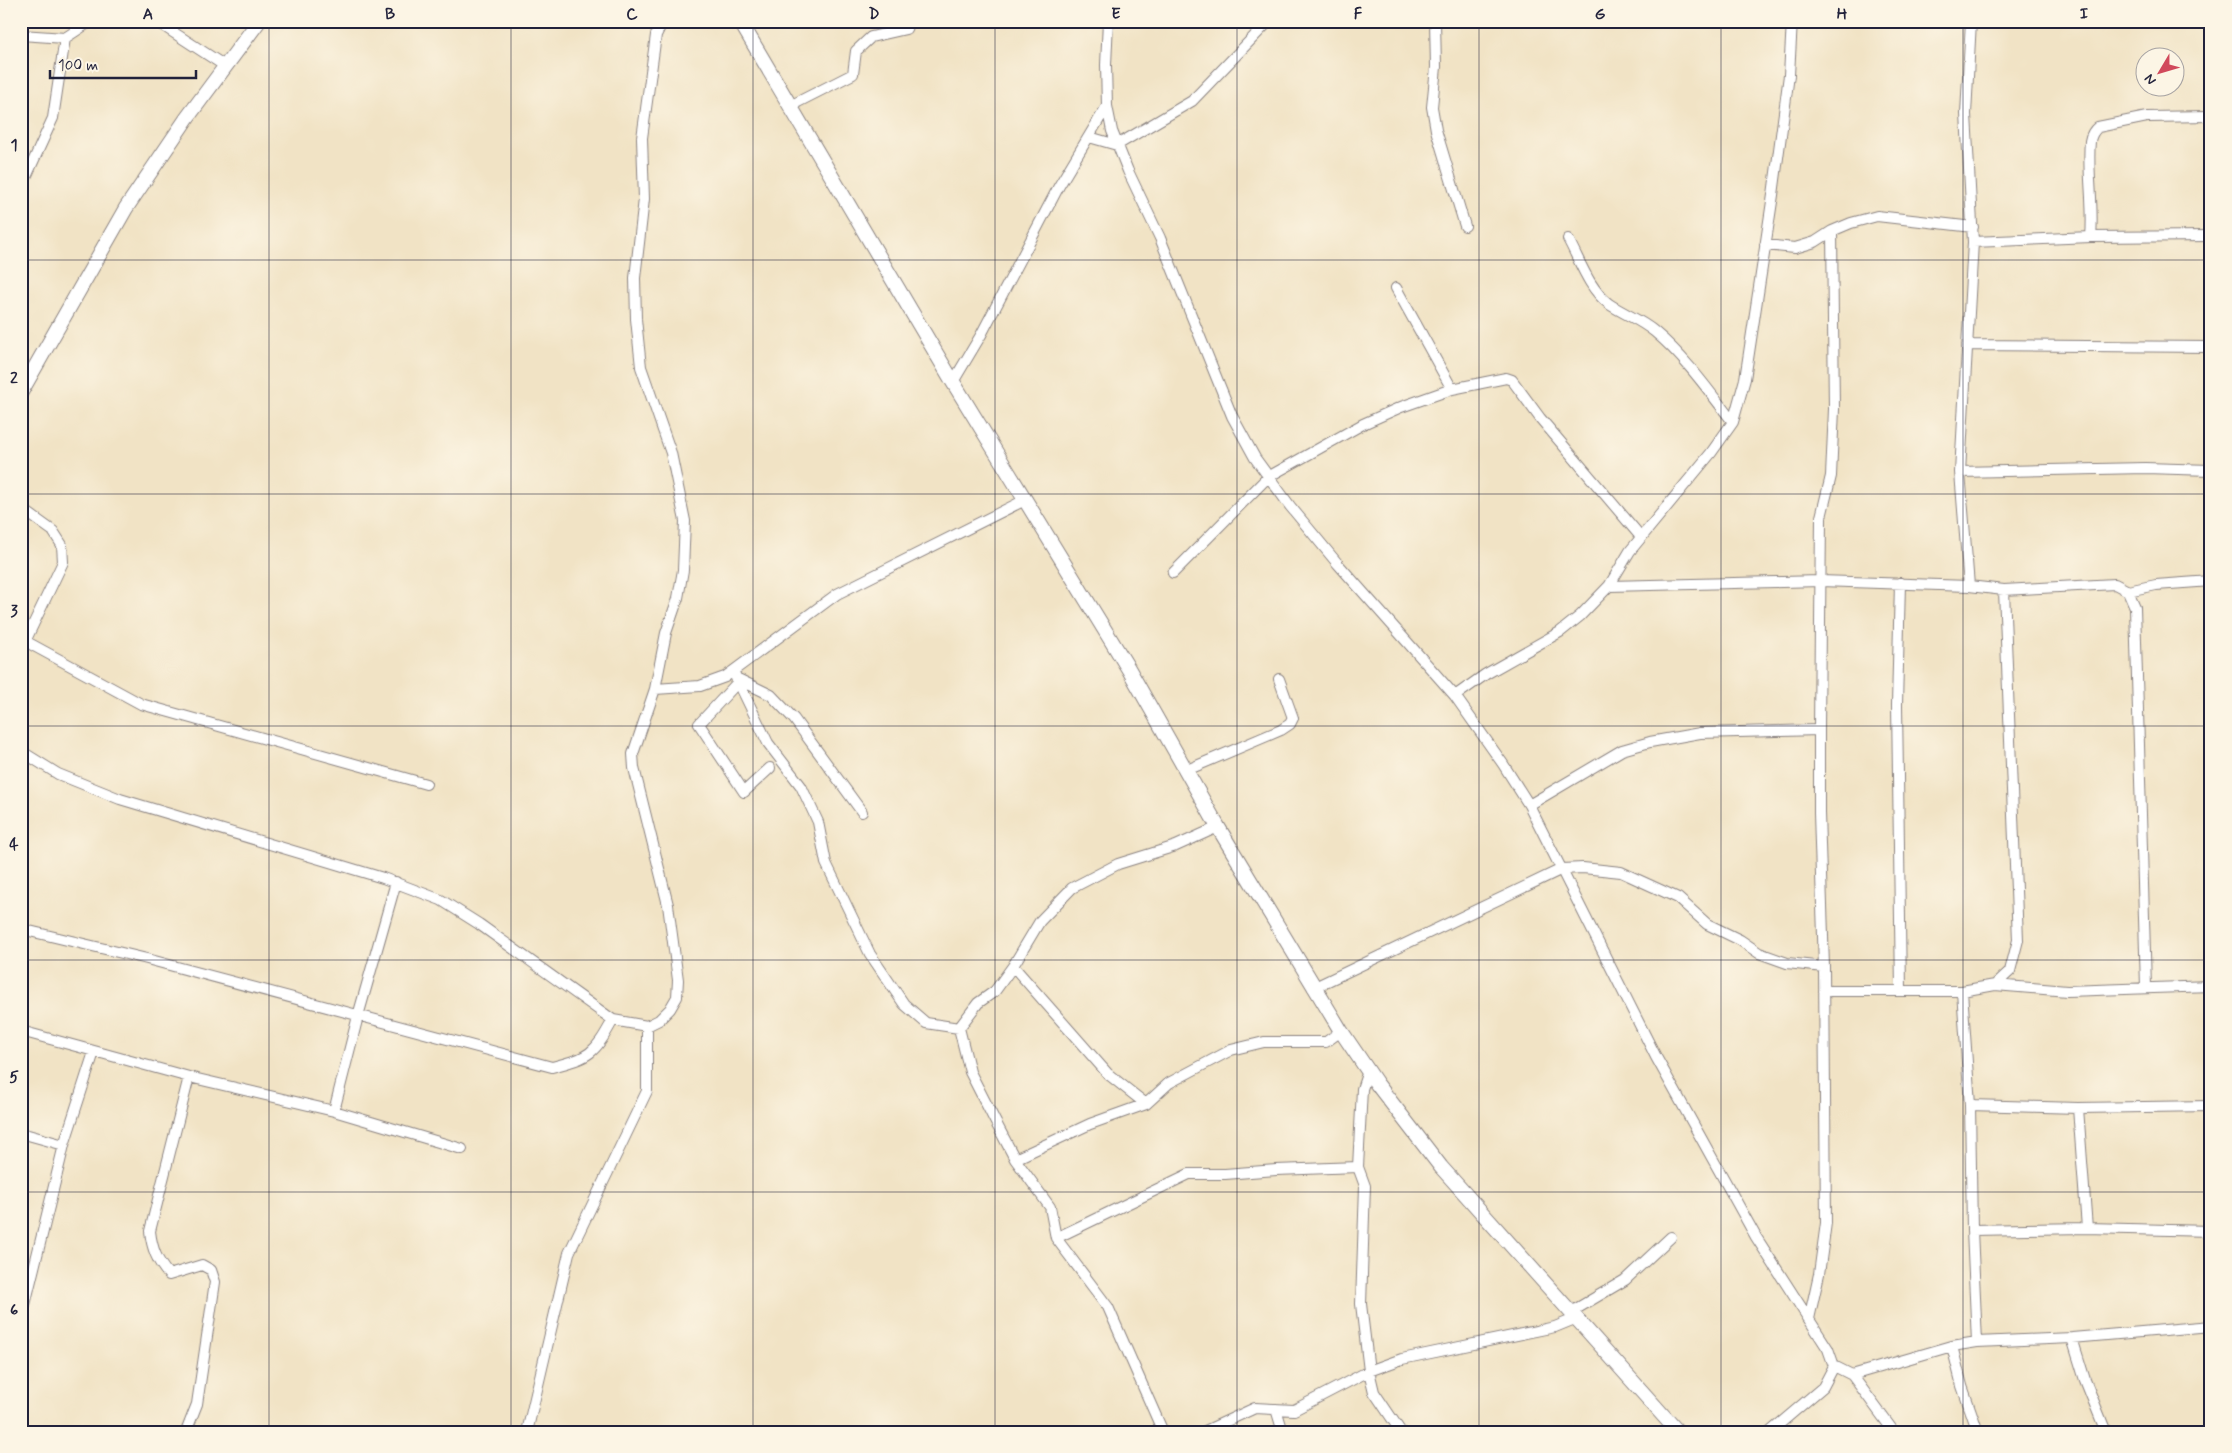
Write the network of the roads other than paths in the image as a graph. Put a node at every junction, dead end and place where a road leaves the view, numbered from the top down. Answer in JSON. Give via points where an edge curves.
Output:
{"nodes":[{"id":1,"x":91,"y":21,"type":"edge"},
{"id":2,"x":148,"y":21,"type":"edge"},
{"id":3,"x":259,"y":21,"type":"edge"},
{"id":4,"x":663,"y":21,"type":"edge"},
{"id":5,"x":909,"y":21,"type":"edge"},
{"id":6,"x":1108,"y":21,"type":"edge"},
{"id":7,"x":1269,"y":21,"type":"edge"},
{"id":8,"x":1435,"y":21,"type":"edge"},
{"id":9,"x":1792,"y":21,"type":"edge"},
{"id":10,"x":1971,"y":21,"type":"edge"},
{"id":11,"x":161,"y":22,"type":"edge"},
{"id":12,"x":743,"y":22,"type":"edge"},
{"id":13,"x":21,"y":35,"type":"edge"},
{"id":14,"x":65,"y":38,"type":"junction"},
{"id":15,"x":225,"y":66,"type":"junction"},
{"id":16,"x":790,"y":106,"type":"junction"},
{"id":17,"x":1107,"y":106,"type":"junction"},
{"id":18,"x":2211,"y":116,"type":"edge"},
{"id":19,"x":1089,"y":138,"type":"junction"},
{"id":20,"x":1117,"y":144,"type":"junction"},
{"id":21,"x":21,"y":188,"type":"edge"},
{"id":22,"x":1465,"y":226,"type":"dead end"},
{"id":23,"x":1973,"y":227,"type":"junction"},
{"id":24,"x":1832,"y":231,"type":"junction"},
{"id":25,"x":2211,"y":236,"type":"edge"},
{"id":26,"x":2091,"y":237,"type":"junction"},
{"id":27,"x":1568,"y":239,"type":"dead end"},
{"id":28,"x":1973,"y":242,"type":"junction"},
{"id":29,"x":1765,"y":244,"type":"junction"},
{"id":30,"x":1396,"y":288,"type":"dead end"},
{"id":31,"x":1967,"y":345,"type":"junction"},
{"id":32,"x":2211,"y":347,"type":"edge"},
{"id":33,"x":953,"y":382,"type":"junction"},
{"id":34,"x":1452,"y":390,"type":"junction"},
{"id":35,"x":21,"y":392,"type":"edge"},
{"id":36,"x":1733,"y":422,"type":"junction"},
{"id":37,"x":2211,"y":470,"type":"edge"},
{"id":38,"x":1960,"y":472,"type":"junction"},
{"id":39,"x":1268,"y":477,"type":"junction"},
{"id":40,"x":1025,"y":500,"type":"junction"},
{"id":41,"x":21,"y":508,"type":"edge"},
{"id":42,"x":1642,"y":537,"type":"junction"},
{"id":43,"x":1174,"y":572,"type":"dead end"},
{"id":44,"x":1820,"y":581,"type":"junction"},
{"id":45,"x":2211,"y":581,"type":"edge"},
{"id":46,"x":1900,"y":583,"type":"junction"},
{"id":47,"x":1609,"y":586,"type":"junction"},
{"id":48,"x":1970,"y":586,"type":"junction"},
{"id":49,"x":2004,"y":590,"type":"junction"},
{"id":50,"x":2128,"y":591,"type":"junction"},
{"id":51,"x":23,"y":645,"type":"edge"},
{"id":52,"x":736,"y":677,"type":"junction"},
{"id":53,"x":1278,"y":679,"type":"dead end"},
{"id":54,"x":655,"y":689,"type":"junction"},
{"id":55,"x":1455,"y":696,"type":"junction"},
{"id":56,"x":1819,"y":730,"type":"junction"},
{"id":57,"x":21,"y":752,"type":"edge"},
{"id":58,"x":770,"y":768,"type":"dead end"},
{"id":59,"x":1187,"y":770,"type":"junction"},
{"id":60,"x":426,"y":784,"type":"dead end"},
{"id":61,"x":1529,"y":805,"type":"junction"},
{"id":62,"x":862,"y":812,"type":"dead end"},
{"id":63,"x":1218,"y":827,"type":"junction"},
{"id":64,"x":1562,"y":869,"type":"junction"},
{"id":65,"x":396,"y":882,"type":"junction"},
{"id":66,"x":21,"y":929,"type":"edge"},
{"id":67,"x":1013,"y":966,"type":"junction"},
{"id":68,"x":1824,"y":967,"type":"junction"},
{"id":69,"x":1995,"y":985,"type":"junction"},
{"id":70,"x":2211,"y":986,"type":"edge"},
{"id":71,"x":1313,"y":988,"type":"junction"},
{"id":72,"x":2146,"y":988,"type":"junction"},
{"id":73,"x":1824,"y":991,"type":"junction"},
{"id":74,"x":1901,"y":991,"type":"junction"},
{"id":75,"x":1962,"y":991,"type":"junction"},
{"id":76,"x":358,"y":1016,"type":"junction"},
{"id":77,"x":613,"y":1020,"type":"junction"},
{"id":78,"x":646,"y":1026,"type":"junction"},
{"id":79,"x":959,"y":1028,"type":"junction"},
{"id":80,"x":21,"y":1030,"type":"edge"},
{"id":81,"x":1341,"y":1031,"type":"junction"},
{"id":82,"x":94,"y":1052,"type":"junction"},
{"id":83,"x":1368,"y":1071,"type":"junction"},
{"id":84,"x":189,"y":1077,"type":"junction"},
{"id":85,"x":1146,"y":1104,"type":"junction"},
{"id":86,"x":1970,"y":1104,"type":"junction"},
{"id":87,"x":2211,"y":1106,"type":"edge"},
{"id":88,"x":2078,"y":1108,"type":"junction"},
{"id":89,"x":334,"y":1111,"type":"junction"},
{"id":90,"x":21,"y":1133,"type":"edge"},
{"id":91,"x":64,"y":1145,"type":"junction"},
{"id":92,"x":462,"y":1149,"type":"dead end"},
{"id":93,"x":1015,"y":1159,"type":"junction"},
{"id":94,"x":1358,"y":1167,"type":"junction"},
{"id":95,"x":2087,"y":1228,"type":"junction"},
{"id":96,"x":1972,"y":1230,"type":"junction"},
{"id":97,"x":2211,"y":1230,"type":"edge"},
{"id":98,"x":1671,"y":1237,"type":"dead end"},
{"id":99,"x":1056,"y":1238,"type":"junction"},
{"id":100,"x":1574,"y":1315,"type":"junction"},
{"id":101,"x":1810,"y":1320,"type":"junction"},
{"id":102,"x":21,"y":1321,"type":"edge"},
{"id":103,"x":2211,"y":1326,"type":"edge"},
{"id":104,"x":2072,"y":1338,"type":"junction"},
{"id":105,"x":1977,"y":1342,"type":"junction"},
{"id":106,"x":1952,"y":1346,"type":"junction"},
{"id":107,"x":1834,"y":1366,"type":"junction"},
{"id":108,"x":1369,"y":1371,"type":"junction"},
{"id":109,"x":1852,"y":1375,"type":"junction"},
{"id":110,"x":1276,"y":1409,"type":"junction"},
{"id":111,"x":186,"y":1432,"type":"edge"},
{"id":112,"x":527,"y":1432,"type":"edge"},
{"id":113,"x":1164,"y":1432,"type":"edge"},
{"id":114,"x":1203,"y":1432,"type":"edge"},
{"id":115,"x":1284,"y":1432,"type":"edge"},
{"id":116,"x":1401,"y":1432,"type":"edge"},
{"id":117,"x":1678,"y":1432,"type":"edge"},
{"id":118,"x":1770,"y":1432,"type":"edge"},
{"id":119,"x":1894,"y":1432,"type":"edge"},
{"id":120,"x":1978,"y":1432,"type":"edge"},
{"id":121,"x":2106,"y":1432,"type":"edge"}],
"edges":[{"from":1,"to":14,"type":"street"},
{"from":2,"to":11,"type":"street"},
{"from":3,"to":15,"type":"main road"},
{"from":4,"to":54,"type":"street","via":[[656,35],[642,138],[644,199],[635,278],[636,319],[641,367],[671,453],[685,521],[678,598],[666,633]]},
{"from":5,"to":16,"type":"street","via":[[906,29],[871,37],[856,51],[853,74]]},
{"from":6,"to":17,"type":"street"},
{"from":7,"to":20,"type":"street","via":[[1192,101]]},
{"from":8,"to":22,"type":"street","via":[[1436,67],[1432,107]]},
{"from":9,"to":29,"type":"street","via":[[1789,75]]},
{"from":10,"to":23,"type":"street","via":[[1966,114]]},
{"from":11,"to":15,"type":"street"},
{"from":12,"to":16,"type":"main road"},
{"from":13,"to":14,"type":"street"},
{"from":14,"to":21,"type":"street","via":[[53,118]]},
{"from":15,"to":35,"type":"main road","via":[[126,208]]},
{"from":16,"to":33,"type":"main road"},
{"from":17,"to":19,"type":"street"},
{"from":17,"to":20,"type":"street"},
{"from":18,"to":26,"type":"street","via":[[2147,117],[2098,127],[2093,131],[2090,147]]},
{"from":19,"to":20,"type":"street"},
{"from":19,"to":33,"type":"street","via":[[1059,186]]},
{"from":20,"to":39,"type":"street","via":[[1160,238],[1232,416]]},
{"from":23,"to":24,"type":"street","via":[[1878,216]]},
{"from":23,"to":28,"type":"street"},
{"from":24,"to":29,"type":"street","via":[[1815,242],[1795,248]]},
{"from":24,"to":44,"type":"street","via":[[1834,410],[1831,476],[1821,517]]},
{"from":25,"to":26,"type":"street"},
{"from":26,"to":28,"type":"street"},
{"from":27,"to":36,"type":"street","via":[[1596,291],[1610,305],[1655,331]]},
{"from":28,"to":31,"type":"street"},
{"from":29,"to":36,"type":"street","via":[[1745,379]]},
{"from":30,"to":34,"type":"street"},
{"from":31,"to":32,"type":"street"},
{"from":31,"to":38,"type":"street"},
{"from":33,"to":40,"type":"main road"},
{"from":34,"to":39,"type":"street","via":[[1363,424]]},
{"from":34,"to":42,"type":"street","via":[[1499,379],[1512,380],[1540,418]]},
{"from":36,"to":42,"type":"street"},
{"from":37,"to":38,"type":"street","via":[[2145,468]]},
{"from":38,"to":48,"type":"street"},
{"from":39,"to":43,"type":"street"},
{"from":39,"to":55,"type":"street","via":[[1338,564]]},
{"from":40,"to":52,"type":"street","via":[[837,594]]},
{"from":40,"to":59,"type":"main road"},
{"from":41,"to":51,"type":"street","via":[[53,531],[62,545],[63,562]]},
{"from":42,"to":47,"type":"street","via":[[1630,550]]},
{"from":44,"to":46,"type":"street"},
{"from":44,"to":47,"type":"street"},
{"from":44,"to":56,"type":"street"},
{"from":45,"to":50,"type":"street","via":[[2156,585]]},
{"from":46,"to":48,"type":"street"},
{"from":46,"to":74,"type":"street","via":[[1897,705]]},
{"from":47,"to":55,"type":"street","via":[[1560,632],[1486,674]]},
{"from":48,"to":49,"type":"street"},
{"from":49,"to":50,"type":"street","via":[[2115,584]]},
{"from":49,"to":69,"type":"street","via":[[2018,940],[2010,971]]},
{"from":50,"to":72,"type":"street","via":[[2135,607]]},
{"from":51,"to":60,"type":"street","via":[[141,704]]},
{"from":52,"to":54,"type":"street","via":[[725,677],[700,686]]},
{"from":52,"to":58,"type":"street","via":[[699,724],[744,792]]},
{"from":52,"to":62,"type":"street","via":[[771,695],[794,719]]},
{"from":52,"to":79,"type":"street","via":[[768,743],[801,786],[818,822],[826,864],[870,954],[904,1004],[926,1023]]},
{"from":53,"to":59,"type":"street","via":[[1293,718],[1290,724]]},
{"from":54,"to":78,"type":"street","via":[[634,754],[634,768],[668,905],[678,980],[677,997],[670,1008],[659,1020]]},
{"from":55,"to":61,"type":"street"},
{"from":56,"to":61,"type":"street","via":[[1700,733],[1650,742],[1622,750]]},
{"from":56,"to":68,"type":"street"},
{"from":57,"to":65,"type":"street","via":[[58,774],[120,799]]},
{"from":59,"to":63,"type":"main road"},
{"from":61,"to":64,"type":"street"},
{"from":63,"to":67,"type":"street","via":[[1176,846],[1118,864],[1072,888],[1040,921]]},
{"from":63,"to":71,"type":"main road"},
{"from":64,"to":68,"type":"street","via":[[1621,872],[1678,898],[1707,924],[1759,953],[1787,963]]},
{"from":64,"to":71,"type":"street"},
{"from":64,"to":101,"type":"street","via":[[1656,1057],[1756,1237]]},
{"from":65,"to":76,"type":"street"},
{"from":65,"to":77,"type":"street","via":[[441,900],[479,924]]},
{"from":66,"to":76,"type":"street"},
{"from":67,"to":79,"type":"street","via":[[995,991],[978,1003]]},
{"from":67,"to":85,"type":"street","via":[[1108,1074]]},
{"from":68,"to":73,"type":"street"},
{"from":69,"to":72,"type":"street","via":[[2067,990]]},
{"from":69,"to":75,"type":"street"},
{"from":70,"to":72,"type":"street"},
{"from":71,"to":81,"type":"main road"},
{"from":73,"to":74,"type":"street"},
{"from":73,"to":101,"type":"street","via":[[1826,1223]]},
{"from":74,"to":75,"type":"street"},
{"from":75,"to":86,"type":"street"},
{"from":76,"to":77,"type":"street","via":[[552,1067],[590,1054],[600,1044]]},
{"from":76,"to":89,"type":"street"},
{"from":77,"to":78,"type":"street"},
{"from":78,"to":112,"type":"street","via":[[647,1091],[569,1253]]},
{"from":79,"to":93,"type":"street","via":[[970,1072]]},
{"from":80,"to":82,"type":"street"},
{"from":81,"to":83,"type":"main road"},
{"from":81,"to":85,"type":"street","via":[[1326,1042],[1264,1042],[1231,1050],[1169,1083]]},
{"from":82,"to":84,"type":"street"},
{"from":82,"to":91,"type":"street"},
{"from":83,"to":94,"type":"street","via":[[1362,1089]]},
{"from":83,"to":100,"type":"main road","via":[[1442,1167]]},
{"from":84,"to":89,"type":"street"},
{"from":84,"to":111,"type":"street","via":[[150,1231],[152,1249],[169,1275],[202,1265],[211,1270],[215,1282],[197,1404]]},
{"from":85,"to":93,"type":"street","via":[[1090,1124]]},
{"from":86,"to":88,"type":"street"},
{"from":86,"to":96,"type":"street"},
{"from":87,"to":88,"type":"street"},
{"from":88,"to":95,"type":"street"},
{"from":89,"to":92,"type":"street"},
{"from":90,"to":91,"type":"street"},
{"from":91,"to":102,"type":"street"},
{"from":93,"to":99,"type":"street","via":[[1050,1207]]},
{"from":94,"to":99,"type":"street","via":[[1189,1174]]},
{"from":94,"to":108,"type":"street","via":[[1365,1186],[1361,1304]]},
{"from":95,"to":96,"type":"street"},
{"from":95,"to":97,"type":"street"},
{"from":96,"to":105,"type":"street"},
{"from":98,"to":100,"type":"street","via":[[1625,1280]]},
{"from":99,"to":113,"type":"street","via":[[1108,1307]]},
{"from":100,"to":108,"type":"street","via":[[1555,1327],[1402,1359]]},
{"from":100,"to":117,"type":"main road"},
{"from":101,"to":107,"type":"street","via":[[1828,1348]]},
{"from":103,"to":104,"type":"street"},
{"from":104,"to":105,"type":"street"},
{"from":104,"to":121,"type":"street"},
{"from":105,"to":106,"type":"street"},
{"from":106,"to":109,"type":"street"},
{"from":106,"to":120,"type":"street"},
{"from":107,"to":109,"type":"street"},
{"from":107,"to":118,"type":"street","via":[[1823,1387]]},
{"from":108,"to":110,"type":"street","via":[[1294,1410]]},
{"from":108,"to":116,"type":"street","via":[[1374,1392]]},
{"from":109,"to":119,"type":"street"},
{"from":110,"to":114,"type":"street","via":[[1251,1409]]},
{"from":110,"to":115,"type":"street"}]}
